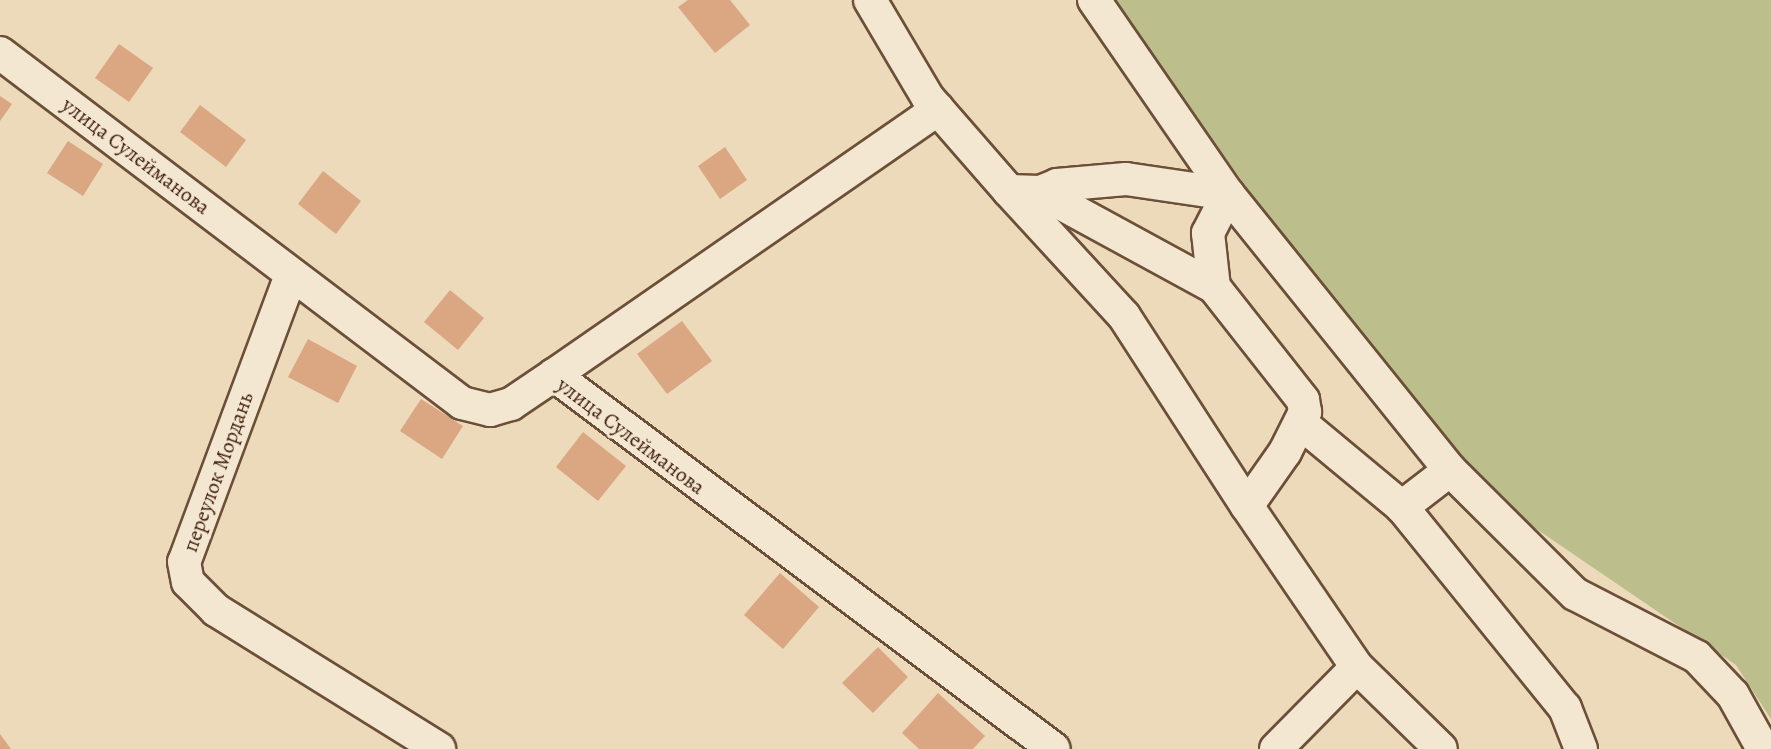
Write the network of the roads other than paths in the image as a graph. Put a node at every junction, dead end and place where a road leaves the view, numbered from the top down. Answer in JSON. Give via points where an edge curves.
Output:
{"nodes":[{"id":1,"x":870,"y":0,"type":"edge"},
{"id":2,"x":1094,"y":0,"type":"edge"},
{"id":3,"x":0,"y":53,"type":"edge"},
{"id":4,"x":938,"y":109,"type":"junction"},
{"id":5,"x":1009,"y":191,"type":"junction"},
{"id":6,"x":1040,"y":192,"type":"junction"},
{"id":7,"x":1228,"y":194,"type":"junction"},
{"id":8,"x":291,"y":275,"type":"junction"},
{"id":9,"x":1214,"y":287,"type":"junction"},
{"id":10,"x":554,"y":375,"type":"junction"},
{"id":11,"x":1301,"y":424,"type":"junction"},
{"id":12,"x":1450,"y":470,"type":"junction"},
{"id":13,"x":1247,"y":506,"type":"junction"},
{"id":14,"x":1402,"y":507,"type":"junction"},
{"id":15,"x":1357,"y":667,"type":"junction"},
{"id":16,"x":439,"y":749,"type":"edge"},
{"id":17,"x":1054,"y":749,"type":"edge"},
{"id":18,"x":1276,"y":749,"type":"edge"},
{"id":19,"x":1441,"y":749,"type":"edge"},
{"id":20,"x":1581,"y":749,"type":"edge"},
{"id":21,"x":1763,"y":749,"type":"edge"}],
"edges":[{"from":1,"to":4,"type":"street"},
{"from":2,"to":7,"type":"street"},
{"from":3,"to":8,"type":"street","name":"улица Сулейманова"},
{"from":4,"to":5,"type":"street"},
{"from":4,"to":10,"type":"street"},
{"from":5,"to":6,"type":"street"},
{"from":5,"to":13,"type":"street","via":[[1124,316]]},
{"from":6,"to":7,"type":"street","via":[[1057,185],[1126,179]]},
{"from":6,"to":9,"type":"street"},
{"from":7,"to":9,"type":"street","via":[[1208,233]]},
{"from":7,"to":12,"type":"street"},
{"from":8,"to":10,"type":"street","name":"улица Сулейманова","via":[[462,403],[490,410],[511,404]]},
{"from":8,"to":16,"type":"street","name":"переулок Мордань","via":[[184,562],[188,582],[216,610]]},
{"from":9,"to":11,"type":"street","via":[[1303,400]]},
{"from":10,"to":17,"type":"street","name":"улица Сулейманова"},
{"from":11,"to":13,"type":"street"},
{"from":11,"to":14,"type":"street"},
{"from":12,"to":14,"type":"street"},
{"from":12,"to":21,"type":"street","via":[[1575,594],[1697,657],[1733,695]]},
{"from":13,"to":15,"type":"street"},
{"from":14,"to":20,"type":"street","via":[[1565,708]]},
{"from":15,"to":18,"type":"street"},
{"from":15,"to":19,"type":"street"}]}
